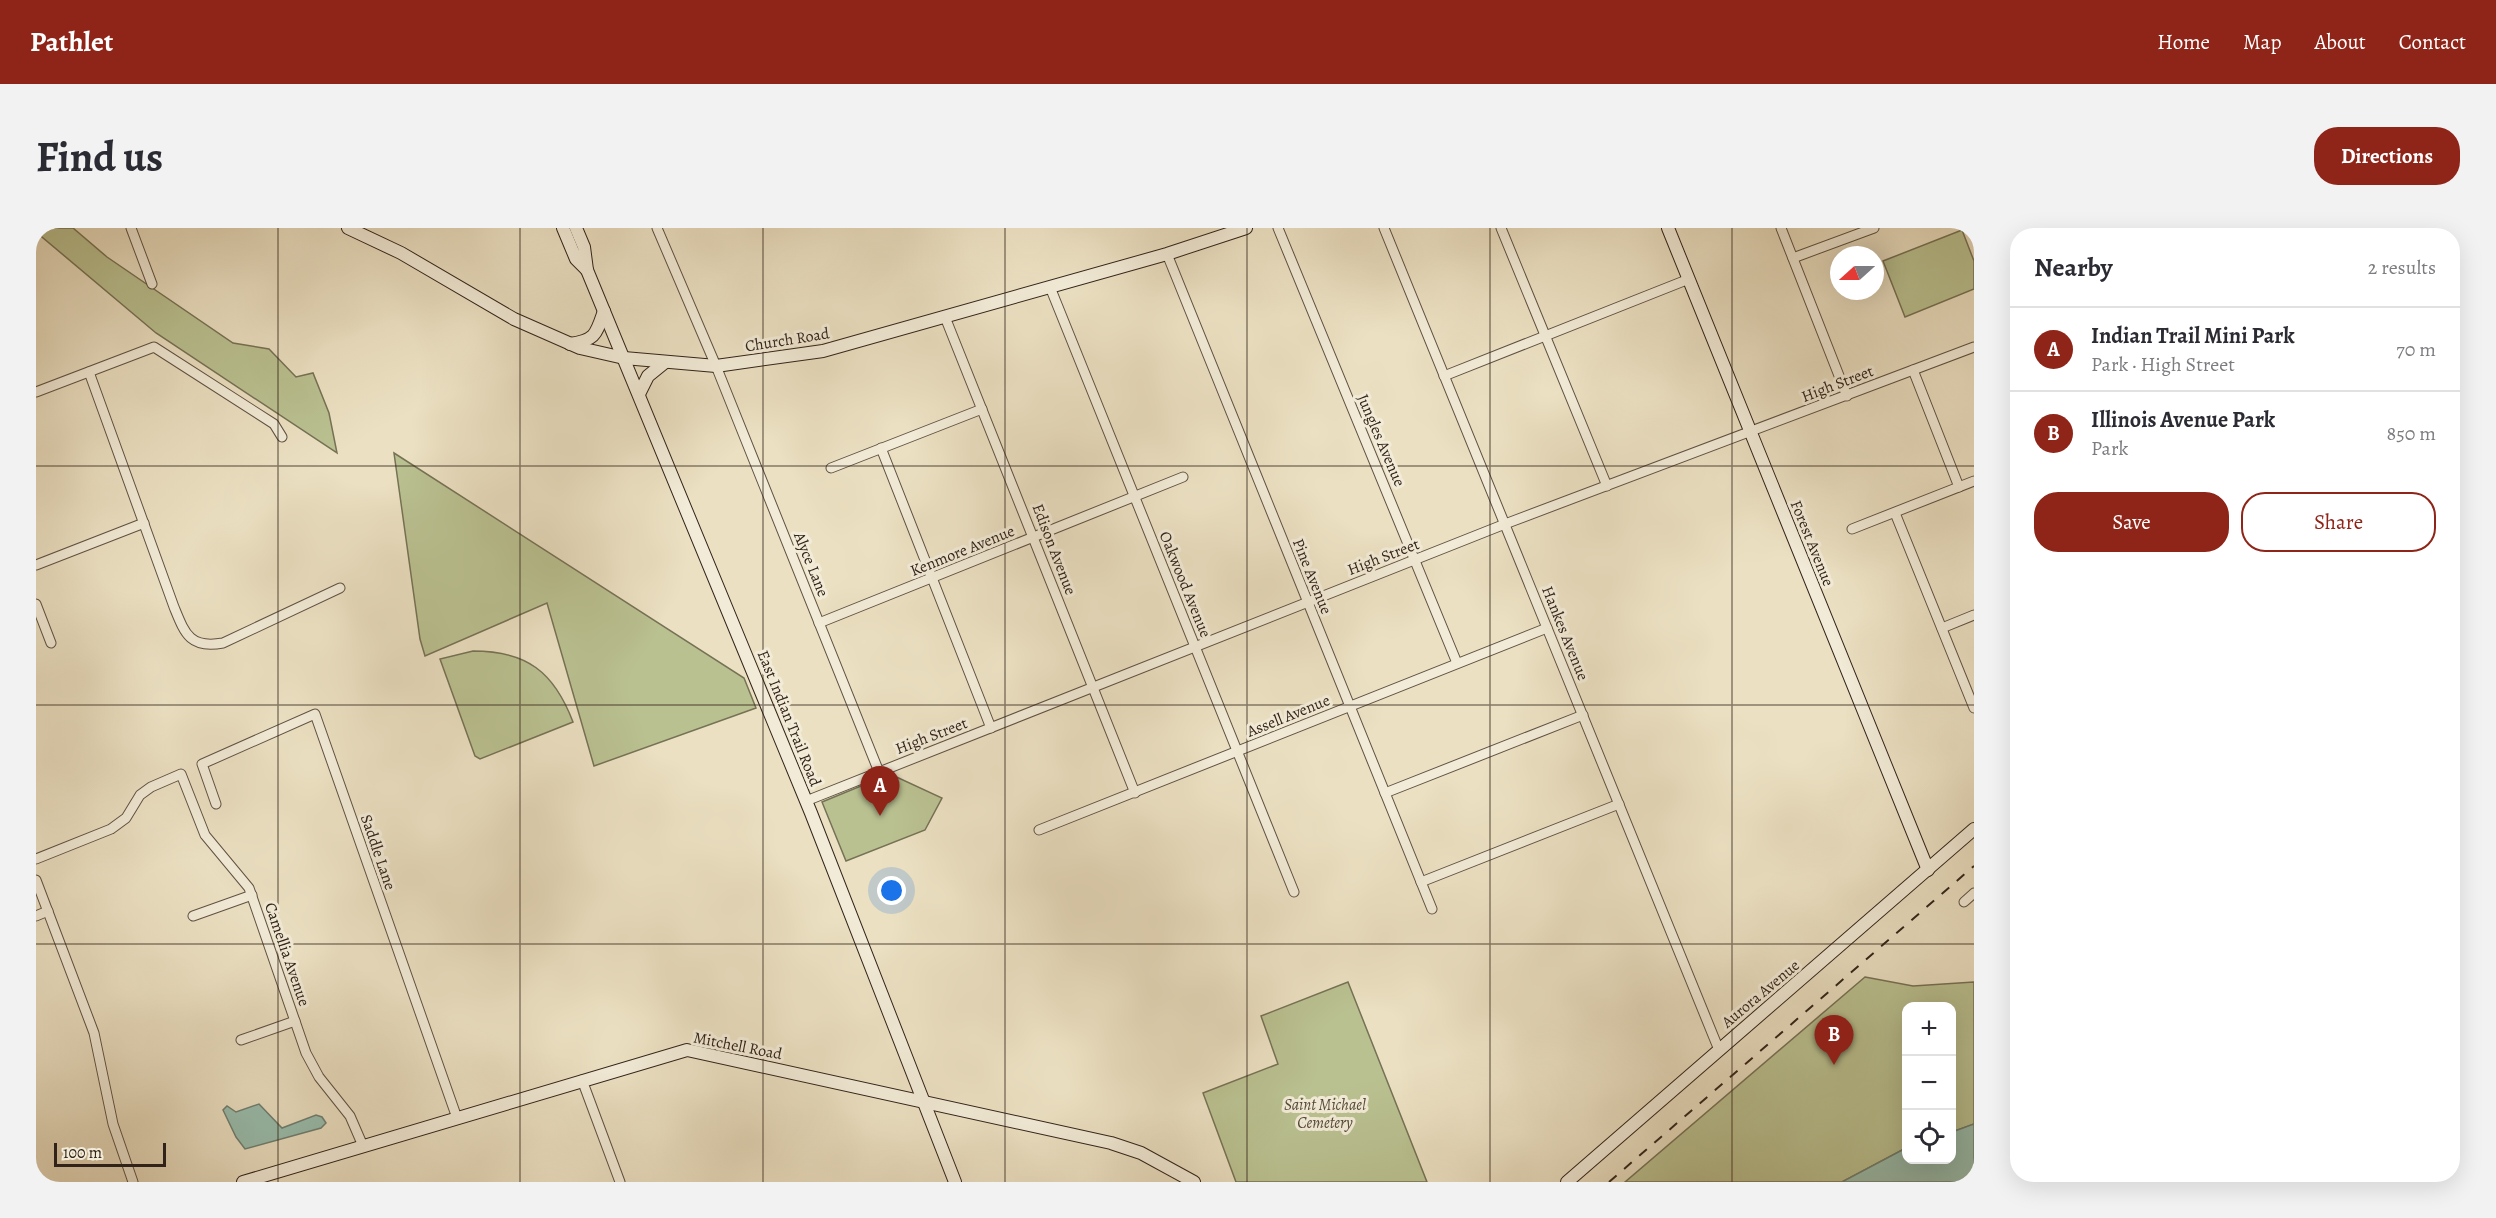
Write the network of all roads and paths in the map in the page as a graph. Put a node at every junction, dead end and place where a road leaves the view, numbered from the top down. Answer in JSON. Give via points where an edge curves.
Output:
{"nodes":[{"id":1,"x":131,"y":228,"type":"edge"},
{"id":2,"x":348,"y":228,"type":"edge"},
{"id":3,"x":563,"y":228,"type":"edge"},
{"id":4,"x":576,"y":228,"type":"edge"},
{"id":5,"x":657,"y":228,"type":"edge"},
{"id":6,"x":1246,"y":228,"type":"edge"},
{"id":7,"x":1278,"y":228,"type":"edge"},
{"id":8,"x":1384,"y":228,"type":"edge"},
{"id":9,"x":1501,"y":228,"type":"edge"},
{"id":10,"x":1668,"y":228,"type":"edge"},
{"id":11,"x":1780,"y":228,"type":"edge"},
{"id":12,"x":1874,"y":228,"type":"edge"},
{"id":13,"x":368,"y":232,"type":"edge"},
{"id":14,"x":1167,"y":254,"type":"junction"},
{"id":15,"x":1793,"y":258,"type":"junction"},
{"id":16,"x":587,"y":270,"type":"junction"},
{"id":17,"x":1689,"y":279,"type":"junction"},
{"id":18,"x":152,"y":284,"type":"dead end"},
{"id":19,"x":1050,"y":287,"type":"junction"},
{"id":20,"x":604,"y":311,"type":"junction"},
{"id":21,"x":945,"y":317,"type":"junction"},
{"id":22,"x":1545,"y":336,"type":"junction"},
{"id":23,"x":570,"y":344,"type":"junction"},
{"id":24,"x":1974,"y":347,"type":"edge"},
{"id":25,"x":624,"y":358,"type":"junction"},
{"id":26,"x":664,"y":363,"type":"junction"},
{"id":27,"x":716,"y":366,"type":"junction"},
{"id":28,"x":1913,"y":370,"type":"junction"},
{"id":29,"x":89,"y":372,"type":"junction"},
{"id":30,"x":1444,"y":376,"type":"junction"},
{"id":31,"x":36,"y":392,"type":"edge"},
{"id":32,"x":639,"y":394,"type":"junction"},
{"id":33,"x":1847,"y":396,"type":"junction"},
{"id":34,"x":982,"y":409,"type":"junction"},
{"id":35,"x":1750,"y":432,"type":"junction"},
{"id":36,"x":282,"y":437,"type":"dead end"},
{"id":37,"x":881,"y":448,"type":"junction"},
{"id":38,"x":831,"y":468,"type":"dead end"},
{"id":39,"x":1183,"y":477,"type":"dead end"},
{"id":40,"x":1974,"y":481,"type":"edge"},
{"id":41,"x":1607,"y":486,"type":"junction"},
{"id":42,"x":1959,"y":487,"type":"junction"},
{"id":43,"x":1134,"y":497,"type":"junction"},
{"id":44,"x":1895,"y":513,"type":"junction"},
{"id":45,"x":144,"y":523,"type":"junction"},
{"id":46,"x":1505,"y":524,"type":"junction"},
{"id":47,"x":1852,"y":529,"type":"dead end"},
{"id":48,"x":1034,"y":537,"type":"junction"},
{"id":49,"x":1415,"y":560,"type":"junction"},
{"id":50,"x":36,"y":565,"type":"edge"},
{"id":51,"x":932,"y":578,"type":"junction"},
{"id":52,"x":340,"y":588,"type":"dead end"},
{"id":53,"x":1307,"y":602,"type":"junction"},
{"id":54,"x":36,"y":604,"type":"edge"},
{"id":55,"x":1974,"y":615,"type":"edge"},
{"id":56,"x":819,"y":623,"type":"junction"},
{"id":57,"x":1547,"y":628,"type":"junction"},
{"id":58,"x":1942,"y":628,"type":"junction"},
{"id":59,"x":51,"y":643,"type":"dead end"},
{"id":60,"x":1195,"y":646,"type":"junction"},
{"id":61,"x":1457,"y":663,"type":"junction"},
{"id":62,"x":1093,"y":687,"type":"junction"},
{"id":63,"x":1350,"y":706,"type":"junction"},
{"id":64,"x":1974,"y":708,"type":"edge"},
{"id":65,"x":1583,"y":715,"type":"junction"},
{"id":66,"x":991,"y":728,"type":"junction"},
{"id":67,"x":1237,"y":751,"type":"junction"},
{"id":68,"x":879,"y":772,"type":"junction"},
{"id":69,"x":1135,"y":793,"type":"junction"},
{"id":70,"x":1385,"y":793,"type":"junction"},
{"id":71,"x":806,"y":801,"type":"junction"},
{"id":72,"x":216,"y":804,"type":"dead end"},
{"id":73,"x":1619,"y":804,"type":"junction"},
{"id":74,"x":1974,"y":829,"type":"edge"},
{"id":75,"x":1039,"y":830,"type":"dead end"},
{"id":76,"x":36,"y":859,"type":"edge"},
{"id":77,"x":1928,"y":870,"type":"junction"},
{"id":78,"x":36,"y":880,"type":"edge"},
{"id":79,"x":1420,"y":882,"type":"junction"},
{"id":80,"x":1293,"y":892,"type":"dead end"},
{"id":81,"x":1974,"y":893,"type":"edge"},
{"id":82,"x":252,"y":895,"type":"junction"},
{"id":83,"x":1964,"y":902,"type":"dead end"},
{"id":84,"x":1432,"y":909,"type":"dead end"},
{"id":85,"x":48,"y":911,"type":"junction"},
{"id":86,"x":36,"y":916,"type":"edge"},
{"id":87,"x":193,"y":916,"type":"dead end"},
{"id":88,"x":295,"y":1021,"type":"junction"},
{"id":89,"x":241,"y":1040,"type":"dead end"},
{"id":90,"x":1719,"y":1050,"type":"junction"},
{"id":91,"x":582,"y":1080,"type":"junction"},
{"id":92,"x":925,"y":1103,"type":"junction"},
{"id":93,"x":457,"y":1118,"type":"junction"},
{"id":94,"x":363,"y":1146,"type":"junction"},
{"id":95,"x":133,"y":1182,"type":"edge"},
{"id":96,"x":243,"y":1182,"type":"edge"},
{"id":97,"x":620,"y":1182,"type":"edge"},
{"id":98,"x":955,"y":1182,"type":"edge"},
{"id":99,"x":1194,"y":1182,"type":"edge"},
{"id":100,"x":1567,"y":1182,"type":"edge"}],
"edges":[{"from":1,"to":18,"type":"street"},
{"from":2,"to":13,"type":"street","name":"Church Road"},
{"from":3,"to":16,"type":"street","name":"East Indian Trail Road","via":[[576,259]]},
{"from":4,"to":16,"type":"street","name":"East Indian Trail Road"},
{"from":5,"to":27,"type":"street","name":"Alyce Lane"},
{"from":6,"to":14,"type":"street","name":"Church Road"},
{"from":7,"to":49,"type":"street","name":"Jungles Avenue"},
{"from":8,"to":30,"type":"street","name":"Hankes Avenue"},
{"from":9,"to":22,"type":"street"},
{"from":10,"to":17,"type":"street","name":"Forest Avenue"},
{"from":11,"to":15,"type":"street"},
{"from":12,"to":15,"type":"street"},
{"from":13,"to":23,"type":"street","name":"Church Road","via":[[514,319]]},
{"from":14,"to":19,"type":"street","name":"Church Road"},
{"from":14,"to":53,"type":"street","name":"Pine Avenue"},
{"from":15,"to":33,"type":"street"},
{"from":16,"to":20,"type":"street","name":"East Indian Trail Road"},
{"from":17,"to":22,"type":"street"},
{"from":17,"to":35,"type":"street","name":"Forest Avenue"},
{"from":19,"to":21,"type":"street","name":"Church Road"},
{"from":19,"to":43,"type":"street","name":"Oakwood Avenue"},
{"from":20,"to":23,"type":"street","via":[[592,338]]},
{"from":20,"to":25,"type":"street","name":"East Indian Trail Road"},
{"from":21,"to":27,"type":"street","name":"Church Road","via":[[824,351]]},
{"from":21,"to":34,"type":"street","name":"Edison Avenue"},
{"from":22,"to":30,"type":"street"},
{"from":22,"to":41,"type":"street"},
{"from":23,"to":25,"type":"street","name":"Church Road"},
{"from":24,"to":28,"type":"street","name":"High Street"},
{"from":25,"to":26,"type":"street","name":"Church Road"},
{"from":25,"to":32,"type":"street","name":"East Indian Trail Road"},
{"from":26,"to":27,"type":"street","name":"Church Road"},
{"from":26,"to":32,"type":"street","via":[[648,376]]},
{"from":27,"to":56,"type":"street","name":"Alyce Lane"},
{"from":28,"to":33,"type":"street","name":"High Street"},
{"from":28,"to":42,"type":"street"},
{"from":29,"to":31,"type":"street"},
{"from":29,"to":36,"type":"street","via":[[154,347],[274,424]]},
{"from":29,"to":45,"type":"street"},
{"from":30,"to":46,"type":"street","name":"Hankes Avenue"},
{"from":32,"to":71,"type":"street","name":"East Indian Trail Road"},
{"from":33,"to":35,"type":"street","name":"High Street"},
{"from":34,"to":37,"type":"street"},
{"from":34,"to":48,"type":"street","name":"Edison Avenue"},
{"from":35,"to":41,"type":"street","name":"High Street"},
{"from":35,"to":77,"type":"street","name":"Forest Avenue"},
{"from":37,"to":38,"type":"street"},
{"from":37,"to":51,"type":"street"},
{"from":39,"to":43,"type":"street","name":"Kenmore Avenue"},
{"from":40,"to":42,"type":"street"},
{"from":41,"to":46,"type":"street","name":"High Street"},
{"from":42,"to":44,"type":"street"},
{"from":43,"to":48,"type":"street","name":"Kenmore Avenue"},
{"from":43,"to":60,"type":"street","name":"Oakwood Avenue"},
{"from":44,"to":47,"type":"street"},
{"from":44,"to":58,"type":"street"},
{"from":45,"to":50,"type":"street"},
{"from":45,"to":52,"type":"street","via":[[182,626],[197,643],[223,643]]},
{"from":46,"to":49,"type":"street","name":"High Street"},
{"from":46,"to":57,"type":"street","name":"Hankes Avenue"},
{"from":48,"to":51,"type":"street","name":"Kenmore Avenue"},
{"from":48,"to":62,"type":"street","name":"Edison Avenue"},
{"from":49,"to":53,"type":"street","name":"High Street"},
{"from":49,"to":61,"type":"street","name":"Jungles Avenue"},
{"from":51,"to":56,"type":"street","name":"Kenmore Avenue"},
{"from":51,"to":66,"type":"street"},
{"from":53,"to":60,"type":"street","name":"High Street"},
{"from":53,"to":63,"type":"street","name":"Pine Avenue"},
{"from":54,"to":59,"type":"street"},
{"from":55,"to":58,"type":"street"},
{"from":56,"to":68,"type":"street","name":"Alyce Lane"},
{"from":57,"to":61,"type":"street","name":"Assell Avenue"},
{"from":57,"to":65,"type":"street","name":"Hankes Avenue"},
{"from":58,"to":64,"type":"street"},
{"from":60,"to":62,"type":"street","name":"High Street"},
{"from":60,"to":67,"type":"street","name":"Oakwood Avenue"},
{"from":61,"to":63,"type":"street","name":"Assell Avenue"},
{"from":62,"to":66,"type":"street","name":"High Street"},
{"from":62,"to":69,"type":"street","name":"Edison Avenue"},
{"from":63,"to":67,"type":"street","name":"Assell Avenue"},
{"from":63,"to":70,"type":"street","name":"Pine Avenue"},
{"from":65,"to":70,"type":"street"},
{"from":65,"to":73,"type":"street","name":"Hankes Avenue"},
{"from":66,"to":68,"type":"street","name":"High Street"},
{"from":67,"to":69,"type":"street","name":"Assell Avenue"},
{"from":67,"to":80,"type":"street","name":"Oakwood Avenue"},
{"from":68,"to":71,"type":"street","name":"High Street"},
{"from":69,"to":75,"type":"street","name":"Assell Avenue"},
{"from":70,"to":79,"type":"street","name":"Pine Avenue"},
{"from":71,"to":92,"type":"street","name":"East Indian Trail Road"},
{"from":72,"to":93,"type":"street","name":"Saddle Lane","via":[[202,765],[315,714]]},
{"from":73,"to":79,"type":"street"},
{"from":73,"to":90,"type":"street","name":"Hankes Avenue"},
{"from":74,"to":77,"type":"street","name":"Aurora Avenue"},
{"from":76,"to":82,"type":"street","name":"Camellia Avenue","via":[[111,829],[126,818],[140,795],[181,774],[205,835]]},
{"from":77,"to":90,"type":"street","name":"Aurora Avenue"},
{"from":78,"to":85,"type":"street"},
{"from":79,"to":84,"type":"street","name":"Pine Avenue"},
{"from":81,"to":83,"type":"street"},
{"from":82,"to":87,"type":"street"},
{"from":82,"to":88,"type":"street","name":"Camellia Avenue"},
{"from":85,"to":86,"type":"street"},
{"from":85,"to":95,"type":"street","via":[[94,1033],[113,1124]]},
{"from":88,"to":89,"type":"street"},
{"from":88,"to":94,"type":"street","name":"Camellia Avenue","via":[[313,1067],[350,1116]]},
{"from":90,"to":100,"type":"street","name":"Aurora Avenue"},
{"from":91,"to":92,"type":"street","name":"Mitchell Road","via":[[687,1050]]},
{"from":91,"to":93,"type":"street","name":"Mitchell Road"},
{"from":91,"to":97,"type":"street"},
{"from":92,"to":98,"type":"street","name":"East Indian Trail Road"},
{"from":92,"to":99,"type":"street","name":"Mitchell Road","via":[[1128,1148]]},
{"from":93,"to":94,"type":"street","name":"Mitchell Road"},
{"from":94,"to":96,"type":"street","name":"Mitchell Road"}]}
